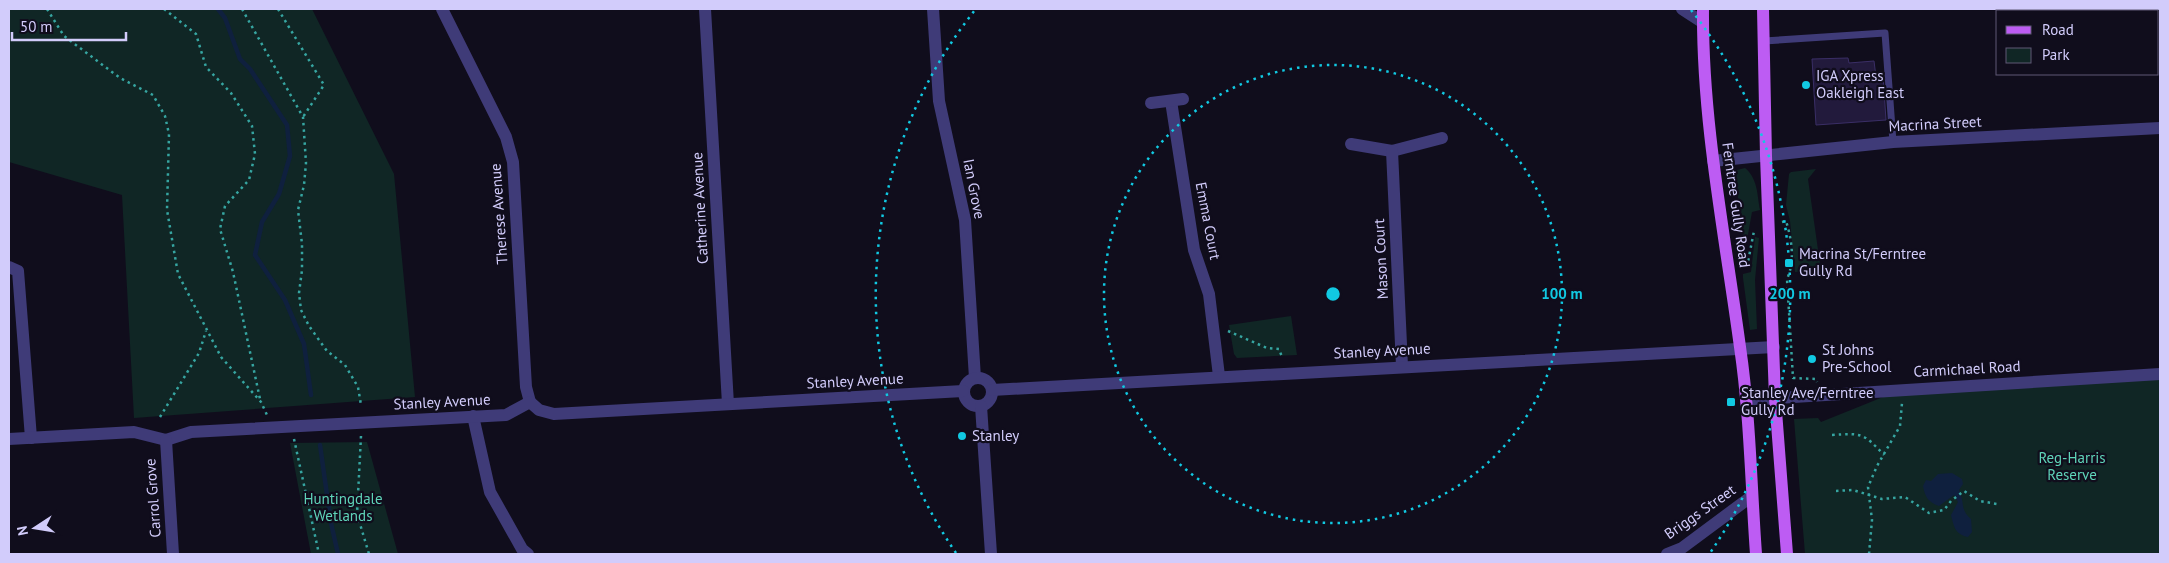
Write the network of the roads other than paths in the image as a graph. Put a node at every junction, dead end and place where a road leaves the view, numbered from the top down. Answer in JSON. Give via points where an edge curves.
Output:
{"nodes":[{"id":1,"x":442,"y":9,"type":"edge"},
{"id":2,"x":705,"y":9,"type":"edge"},
{"id":3,"x":933,"y":9,"type":"edge"},
{"id":4,"x":1682,"y":9,"type":"edge"},
{"id":5,"x":1703,"y":9,"type":"edge"},
{"id":6,"x":1763,"y":9,"type":"edge"},
{"id":7,"x":1702,"y":22,"type":"junction"},
{"id":8,"x":1764,"y":41,"type":"junction"},
{"id":9,"x":1151,"y":103,"type":"dead end"},
{"id":10,"x":2160,"y":128,"type":"edge"},
{"id":11,"x":1442,"y":138,"type":"dead end"},
{"id":12,"x":1893,"y":142,"type":"junction"},
{"id":13,"x":1351,"y":144,"type":"dead end"},
{"id":14,"x":1392,"y":150,"type":"junction"},
{"id":15,"x":1766,"y":156,"type":"junction"},
{"id":16,"x":1713,"y":161,"type":"junction"},
{"id":17,"x":9,"y":267,"type":"edge"},
{"id":18,"x":1774,"y":347,"type":"junction"},
{"id":19,"x":1740,"y":349,"type":"junction"},
{"id":20,"x":1402,"y":366,"type":"junction"},
{"id":21,"x":2160,"y":374,"type":"edge"},
{"id":22,"x":1219,"y":376,"type":"junction"},
{"id":23,"x":976,"y":378,"type":"junction"},
{"id":24,"x":992,"y":390,"type":"junction"},
{"id":25,"x":963,"y":391,"type":"junction"},
{"id":26,"x":1776,"y":398,"type":"junction"},
{"id":27,"x":1746,"y":400,"type":"junction"},
{"id":28,"x":530,"y":402,"type":"junction"},
{"id":29,"x":728,"y":404,"type":"junction"},
{"id":30,"x":980,"y":406,"type":"junction"},
{"id":31,"x":473,"y":416,"type":"junction"},
{"id":32,"x":31,"y":438,"type":"junction"},
{"id":33,"x":9,"y":440,"type":"edge"},
{"id":34,"x":166,"y":440,"type":"junction"},
{"id":35,"x":1752,"y":496,"type":"junction"},
{"id":36,"x":173,"y":554,"type":"edge"},
{"id":37,"x":528,"y":554,"type":"edge"},
{"id":38,"x":991,"y":554,"type":"edge"},
{"id":39,"x":1667,"y":554,"type":"edge"},
{"id":40,"x":1756,"y":554,"type":"edge"},
{"id":41,"x":1786,"y":554,"type":"edge"}],
"edges":[{"from":1,"to":28,"type":"street","name":"Therese Avenue","via":[[506,137],[513,162],[526,387]]},
{"from":2,"to":29,"type":"street","name":"Catherine Avenue"},
{"from":3,"to":23,"type":"street","name":"Ian Grove","via":[[939,101],[965,220]]},
{"from":4,"to":7,"type":"street"},
{"from":5,"to":7,"type":"main road","name":"Ferntree Gully Road"},
{"from":6,"to":8,"type":"main road","name":"Ferntree Gully Road"},
{"from":7,"to":16,"type":"main road","name":"Ferntree Gully Road"},
{"from":8,"to":12,"type":"lane","via":[[1885,33]]},
{"from":8,"to":15,"type":"main road","name":"Ferntree Gully Road"},
{"from":9,"to":22,"type":"street","name":"Emma Court","via":[[1177,100],[1194,250],[1209,294]]},
{"from":10,"to":12,"type":"street","name":"Macrina Street"},
{"from":11,"to":14,"type":"street"},
{"from":12,"to":15,"type":"street","name":"Macrina Street"},
{"from":13,"to":14,"type":"street"},
{"from":14,"to":20,"type":"street","name":"Mason Court"},
{"from":15,"to":16,"type":"street","name":"Macrina Street"},
{"from":15,"to":18,"type":"main road","name":"Ferntree Gully Road"},
{"from":16,"to":19,"type":"main road","name":"Ferntree Gully Road"},
{"from":17,"to":32,"type":"street","via":[[18,271]]},
{"from":18,"to":19,"type":"street","name":"Stanley Avenue"},
{"from":18,"to":26,"type":"main road","name":"Ferntree Gully Road"},
{"from":19,"to":20,"type":"street","name":"Stanley Avenue"},
{"from":19,"to":27,"type":"main road","name":"Ferntree Gully Road"},
{"from":20,"to":22,"type":"street","name":"Stanley Avenue"},
{"from":21,"to":26,"type":"street","name":"Carmichael Road"},
{"from":22,"to":24,"type":"street","name":"Stanley Avenue"},
{"from":23,"to":24,"type":"street","via":[[984,379]]},
{"from":23,"to":25,"type":"street","via":[[968,381]]},
{"from":24,"to":30,"type":"street","via":[[990,400]]},
{"from":25,"to":29,"type":"street","name":"Stanley Avenue"},
{"from":25,"to":30,"type":"street","via":[[967,402]]},
{"from":26,"to":27,"type":"street","name":"Carmichael Road"},
{"from":26,"to":41,"type":"main road","name":"Ferntree Gully Road"},
{"from":27,"to":35,"type":"main road","name":"Ferntree Gully Road"},
{"from":28,"to":29,"type":"street","name":"Stanley Avenue","via":[[539,410],[554,414]]},
{"from":28,"to":31,"type":"street","name":"Stanley Avenue","via":[[506,415]]},
{"from":30,"to":38,"type":"street"},
{"from":31,"to":34,"type":"street","name":"Stanley Avenue","via":[[191,432]]},
{"from":31,"to":37,"type":"street","via":[[490,492]]},
{"from":32,"to":33,"type":"street"},
{"from":32,"to":34,"type":"street","via":[[134,432]]},
{"from":34,"to":36,"type":"street","name":"Carrol Grove"},
{"from":35,"to":39,"type":"street","name":"Briggs Street","via":[[1682,548]]},
{"from":35,"to":40,"type":"main road","name":"Ferntree Gully Road"}]}
